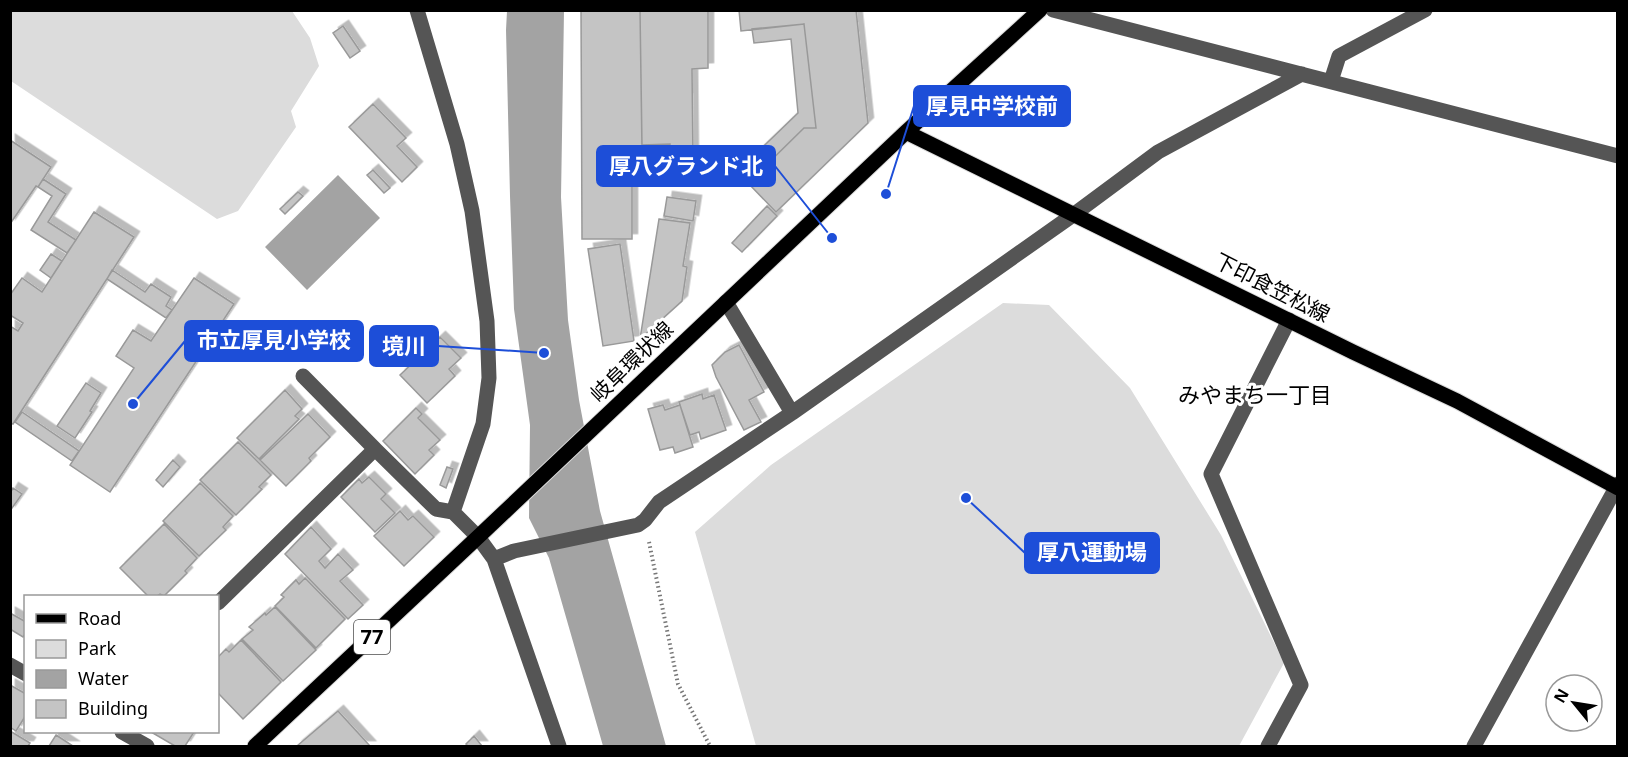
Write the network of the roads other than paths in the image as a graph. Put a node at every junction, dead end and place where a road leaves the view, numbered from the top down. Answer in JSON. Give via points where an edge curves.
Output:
{"nodes":[{"id":1,"x":417,"y":10,"type":"edge"},
{"id":2,"x":1040,"y":10,"type":"edge"},
{"id":3,"x":1053,"y":10,"type":"edge"},
{"id":4,"x":1425,"y":10,"type":"edge"},
{"id":5,"x":1302,"y":74,"type":"junction"},
{"id":6,"x":1331,"y":81,"type":"junction"},
{"id":7,"x":906,"y":132,"type":"junction"},
{"id":8,"x":1617,"y":156,"type":"edge"},
{"id":9,"x":1073,"y":214,"type":"junction"},
{"id":10,"x":726,"y":302,"type":"junction"},
{"id":11,"x":1289,"y":320,"type":"junction"},
{"id":12,"x":303,"y":376,"type":"dead end"},
{"id":13,"x":792,"y":413,"type":"junction"},
{"id":14,"x":375,"y":448,"type":"junction"},
{"id":15,"x":1617,"y":486,"type":"edge"},
{"id":16,"x":453,"y":512,"type":"junction"},
{"id":17,"x":484,"y":532,"type":"junction"},
{"id":18,"x":494,"y":559,"type":"junction"},
{"id":19,"x":219,"y":602,"type":"edge"},
{"id":20,"x":10,"y":665,"type":"edge"},
{"id":21,"x":24,"y":673,"type":"edge"},
{"id":22,"x":125,"y":733,"type":"edge"},
{"id":23,"x":147,"y":747,"type":"edge"},
{"id":24,"x":255,"y":747,"type":"edge"},
{"id":25,"x":559,"y":747,"type":"edge"},
{"id":26,"x":1268,"y":747,"type":"edge"},
{"id":27,"x":1474,"y":747,"type":"edge"}],
"edges":[{"from":1,"to":16,"type":"street","via":[[462,166],[487,321],[489,378],[483,424]]},
{"from":2,"to":7,"type":"main road","name":"岐阜環状線","number":"77"},
{"from":3,"to":5,"type":"street"},
{"from":4,"to":6,"type":"street","via":[[1339,56]]},
{"from":5,"to":6,"type":"street"},
{"from":5,"to":9,"type":"street","via":[[1158,152]]},
{"from":6,"to":8,"type":"street"},
{"from":7,"to":9,"type":"main road","name":"下印食笠松線"},
{"from":7,"to":10,"type":"main road","name":"岐阜環状線","number":"77"},
{"from":9,"to":11,"type":"main road","name":"下印食笠松線"},
{"from":9,"to":13,"type":"street"},
{"from":10,"to":13,"type":"street"},
{"from":10,"to":17,"type":"main road","name":"岐阜環状線","number":"77"},
{"from":11,"to":15,"type":"main road","name":"下印食笠松線","via":[[1457,401]]},
{"from":11,"to":26,"type":"street","via":[[1210,474],[1301,685]]},
{"from":12,"to":14,"type":"street"},
{"from":13,"to":18,"type":"street","via":[[659,502],[642,523],[514,551]]},
{"from":14,"to":16,"type":"street","via":[[436,509]]},
{"from":14,"to":19,"type":"street"},
{"from":15,"to":27,"type":"street"},
{"from":16,"to":17,"type":"street"},
{"from":17,"to":18,"type":"street"},
{"from":17,"to":24,"type":"main road","name":"岐阜環状線","number":"77"},
{"from":18,"to":25,"type":"street"},
{"from":20,"to":21,"type":"street"},
{"from":22,"to":23,"type":"street"}]}
